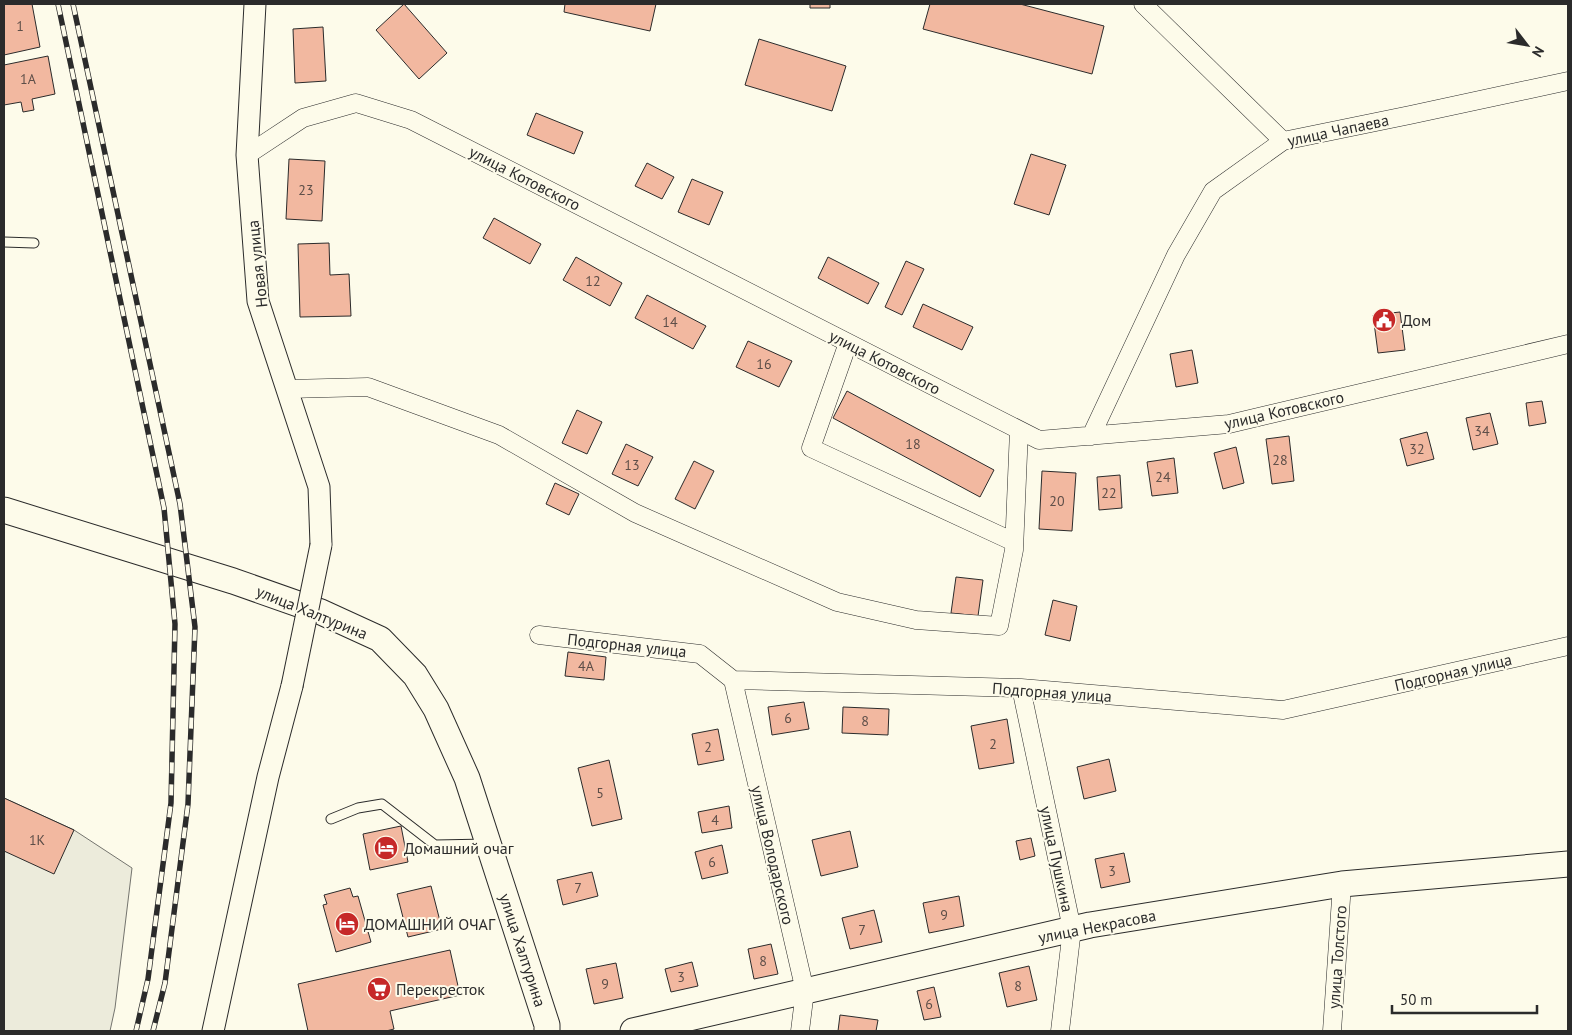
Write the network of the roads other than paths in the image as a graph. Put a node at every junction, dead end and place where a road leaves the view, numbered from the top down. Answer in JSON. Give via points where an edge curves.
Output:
{"nodes":[{"id":1,"x":255,"y":4,"type":"edge"},
{"id":2,"x":1144,"y":4,"type":"edge"},
{"id":3,"x":1568,"y":81,"type":"edge"},
{"id":4,"x":1283,"y":140,"type":"junction"},
{"id":5,"x":248,"y":155,"type":"junction"},
{"id":6,"x":4,"y":242,"type":"edge"},
{"id":7,"x":34,"y":243,"type":"dead end"},
{"id":8,"x":848,"y":343,"type":"junction"},
{"id":9,"x":1568,"y":344,"type":"edge"},
{"id":10,"x":287,"y":389,"type":"junction"},
{"id":11,"x":1019,"y":430,"type":"junction"},
{"id":12,"x":1091,"y":436,"type":"junction"},
{"id":13,"x":4,"y":510,"type":"edge"},
{"id":14,"x":1014,"y":542,"type":"junction"},
{"id":15,"x":539,"y":635,"type":"dead end"},
{"id":16,"x":1568,"y":646,"type":"edge"},
{"id":17,"x":733,"y":680,"type":"junction"},
{"id":18,"x":1021,"y":688,"type":"junction"},
{"id":19,"x":330,"y":819,"type":"dead end"},
{"id":20,"x":488,"y":844,"type":"junction"},
{"id":21,"x":1568,"y":864,"type":"edge"},
{"id":22,"x":1568,"y":879,"type":"edge"},
{"id":23,"x":1342,"y":884,"type":"junction"},
{"id":24,"x":1072,"y":929,"type":"junction"},
{"id":25,"x":805,"y":991,"type":"junction"},
{"id":26,"x":213,"y":1031,"type":"edge"},
{"id":27,"x":547,"y":1031,"type":"edge"},
{"id":28,"x":633,"y":1031,"type":"edge"},
{"id":29,"x":800,"y":1031,"type":"edge"},
{"id":30,"x":1060,"y":1031,"type":"edge"},
{"id":31,"x":1332,"y":1031,"type":"edge"}],
"edges":[{"from":1,"to":5,"type":"street","name":"Новая улица"},
{"from":2,"to":4,"type":"street"},
{"from":3,"to":4,"type":"street","name":"улица Чапаева"},
{"from":4,"to":12,"type":"street","name":"улица Чапаева","via":[[1213,191],[1176,255]]},
{"from":5,"to":8,"type":"street","name":"улица Котовского","via":[[304,118],[356,104],[411,120]]},
{"from":5,"to":10,"type":"street","name":"Новая улица","via":[[258,301]]},
{"from":6,"to":7,"type":"lane"},
{"from":8,"to":11,"type":"street","name":"улица Котовского"},
{"from":8,"to":14,"type":"street","via":[[810,448]]},
{"from":9,"to":12,"type":"street","name":"улица Котовского","via":[[1229,424]]},
{"from":10,"to":14,"type":"street","via":[[368,387],[442,414],[499,435],[635,513],[837,602],[916,620],[999,626]]},
{"from":10,"to":26,"type":"street","name":"Новая улица","bridge":true,"via":[[319,487],[321,545]]},
{"from":11,"to":12,"type":"street","name":"улица Котовского","via":[[1039,440]]},
{"from":11,"to":14,"type":"street"},
{"from":13,"to":20,"type":"main road","name":"улица Халтурина","via":[[233,581],[321,612],[380,639],[415,675],[436,709],[467,778]]},
{"from":15,"to":17,"type":"street","name":"Подгорная улица","via":[[700,654]]},
{"from":16,"to":18,"type":"street","name":"Подгорная улица","via":[[1283,710]]},
{"from":17,"to":18,"type":"street","name":"Подгорная улица"},
{"from":17,"to":25,"type":"street","name":"улица Володарского"},
{"from":18,"to":24,"type":"street","name":"улица Пушкина"},
{"from":19,"to":20,"type":"lane","via":[[358,808],[382,804],[435,845]]},
{"from":20,"to":27,"type":"main road","name":"улица Халтурина","via":[[548,1025]]},
{"from":21,"to":22,"type":"street"},
{"from":21,"to":23,"type":"main road","name":"улица Некрасова"},
{"from":23,"to":24,"type":"main road","name":"улица Некрасова"},
{"from":23,"to":31,"type":"street","name":"улица Толстого"},
{"from":24,"to":25,"type":"main road","name":"улица Некрасова"},
{"from":24,"to":30,"type":"street","name":"улица Пушкина"},
{"from":25,"to":28,"type":"main road","name":"улица Некрасова"},
{"from":25,"to":29,"type":"street","name":"улица Володарского"}]}
